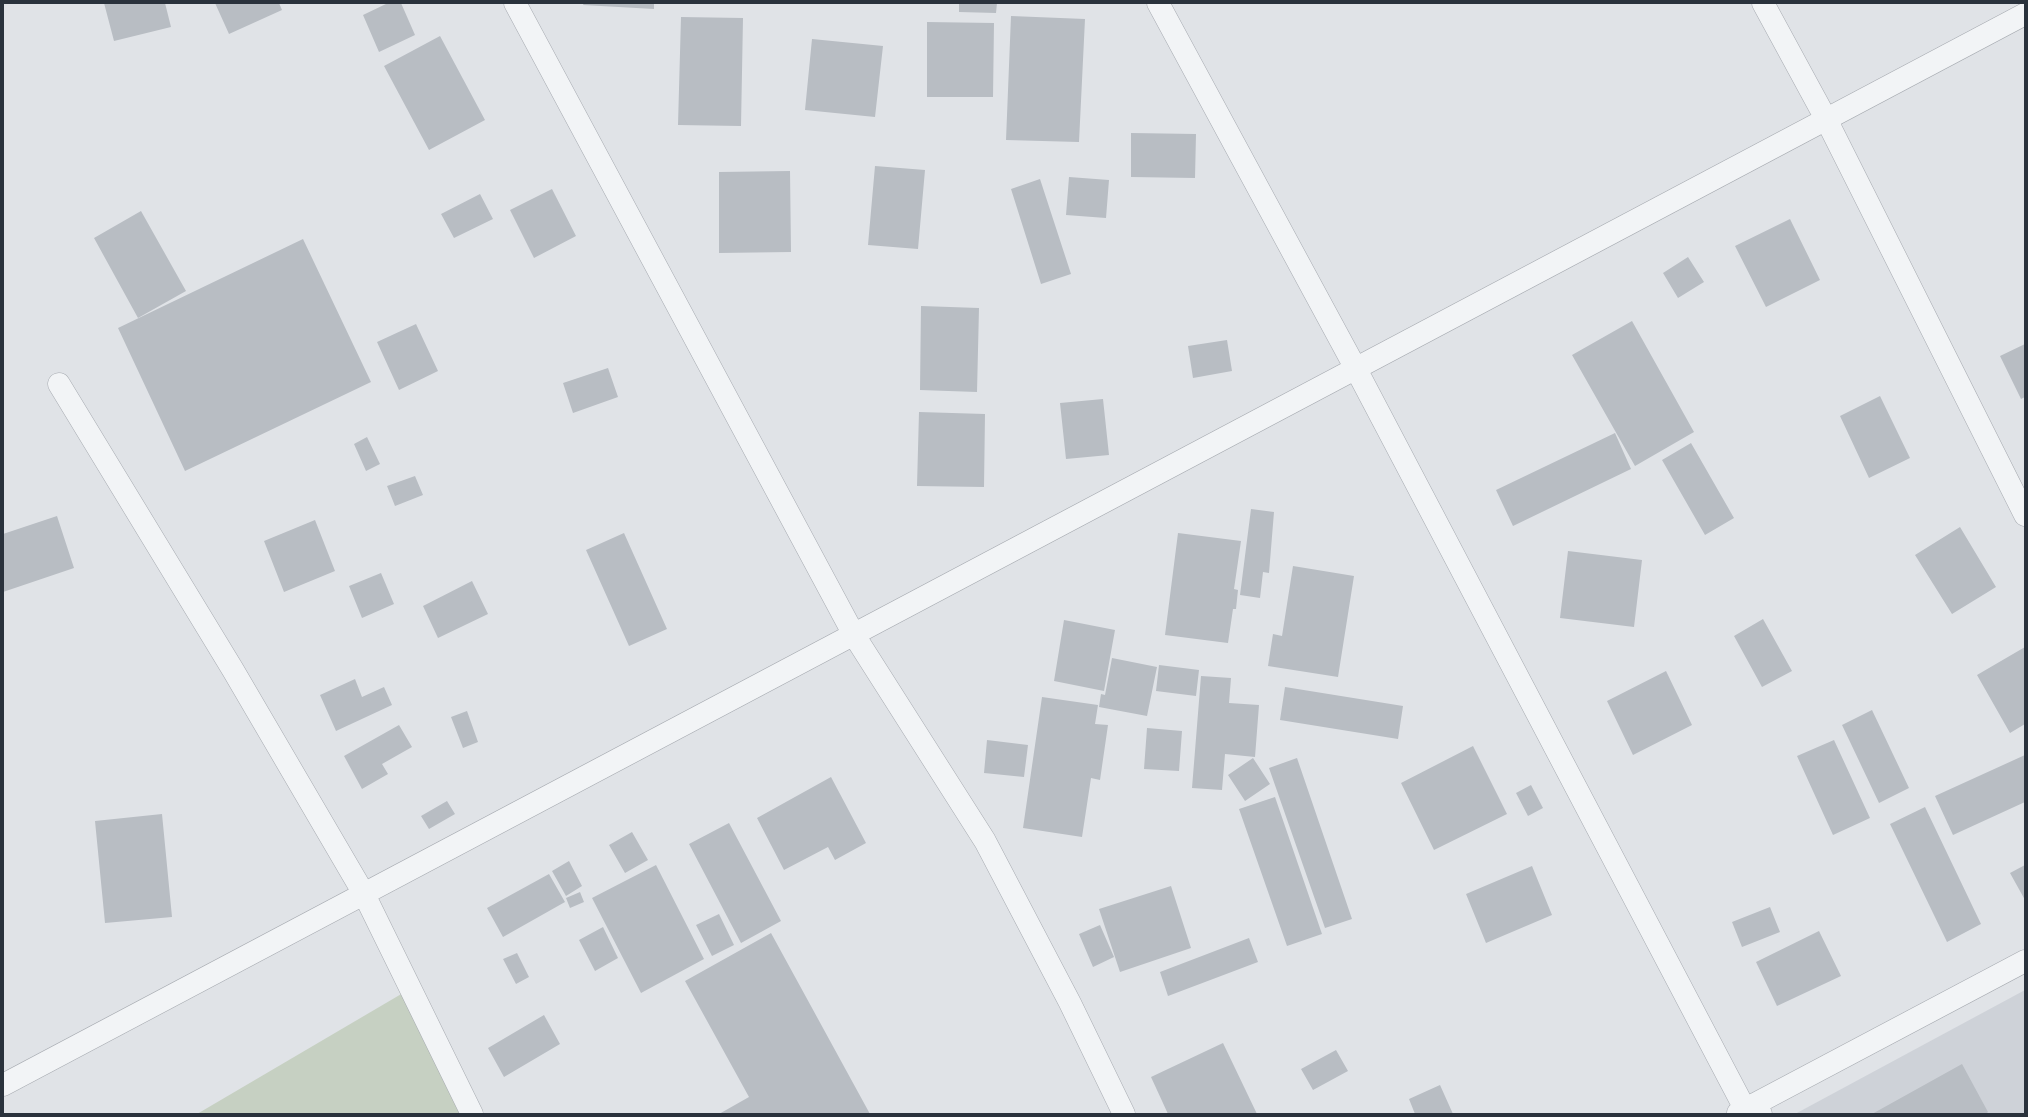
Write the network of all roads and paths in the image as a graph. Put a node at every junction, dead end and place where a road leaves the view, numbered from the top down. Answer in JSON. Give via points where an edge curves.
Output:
{"nodes":[{"id":1,"x":515,"y":3,"type":"edge"},
{"id":2,"x":1158,"y":3,"type":"edge"},
{"id":3,"x":1762,"y":3,"type":"edge"},
{"id":4,"x":2025,"y":14,"type":"edge"},
{"id":5,"x":1826,"y":119,"type":"junction"},
{"id":6,"x":1356,"y":369,"type":"junction"},
{"id":7,"x":59,"y":384,"type":"dead end"},
{"id":8,"x":2025,"y":515,"type":"edge"},
{"id":9,"x":854,"y":635,"type":"junction"},
{"id":10,"x":364,"y":894,"type":"junction"},
{"id":11,"x":2025,"y":961,"type":"edge"},
{"id":12,"x":3,"y":1085,"type":"edge"},
{"id":13,"x":1747,"y":1112,"type":"edge"},
{"id":14,"x":472,"y":1114,"type":"edge"},
{"id":15,"x":1124,"y":1114,"type":"edge"}],
"edges":[{"from":1,"to":9,"type":"street"},
{"from":2,"to":6,"type":"street"},
{"from":3,"to":5,"type":"street"},
{"from":4,"to":5,"type":"street"},
{"from":5,"to":6,"type":"street"},
{"from":5,"to":8,"type":"street"},
{"from":6,"to":9,"type":"street"},
{"from":6,"to":13,"type":"street"},
{"from":7,"to":10,"type":"street","via":[[233,670]]},
{"from":9,"to":10,"type":"street"},
{"from":9,"to":15,"type":"street","via":[[985,841],[1070,1003]]},
{"from":10,"to":12,"type":"street"},
{"from":10,"to":14,"type":"street"},
{"from":11,"to":13,"type":"street"}]}
